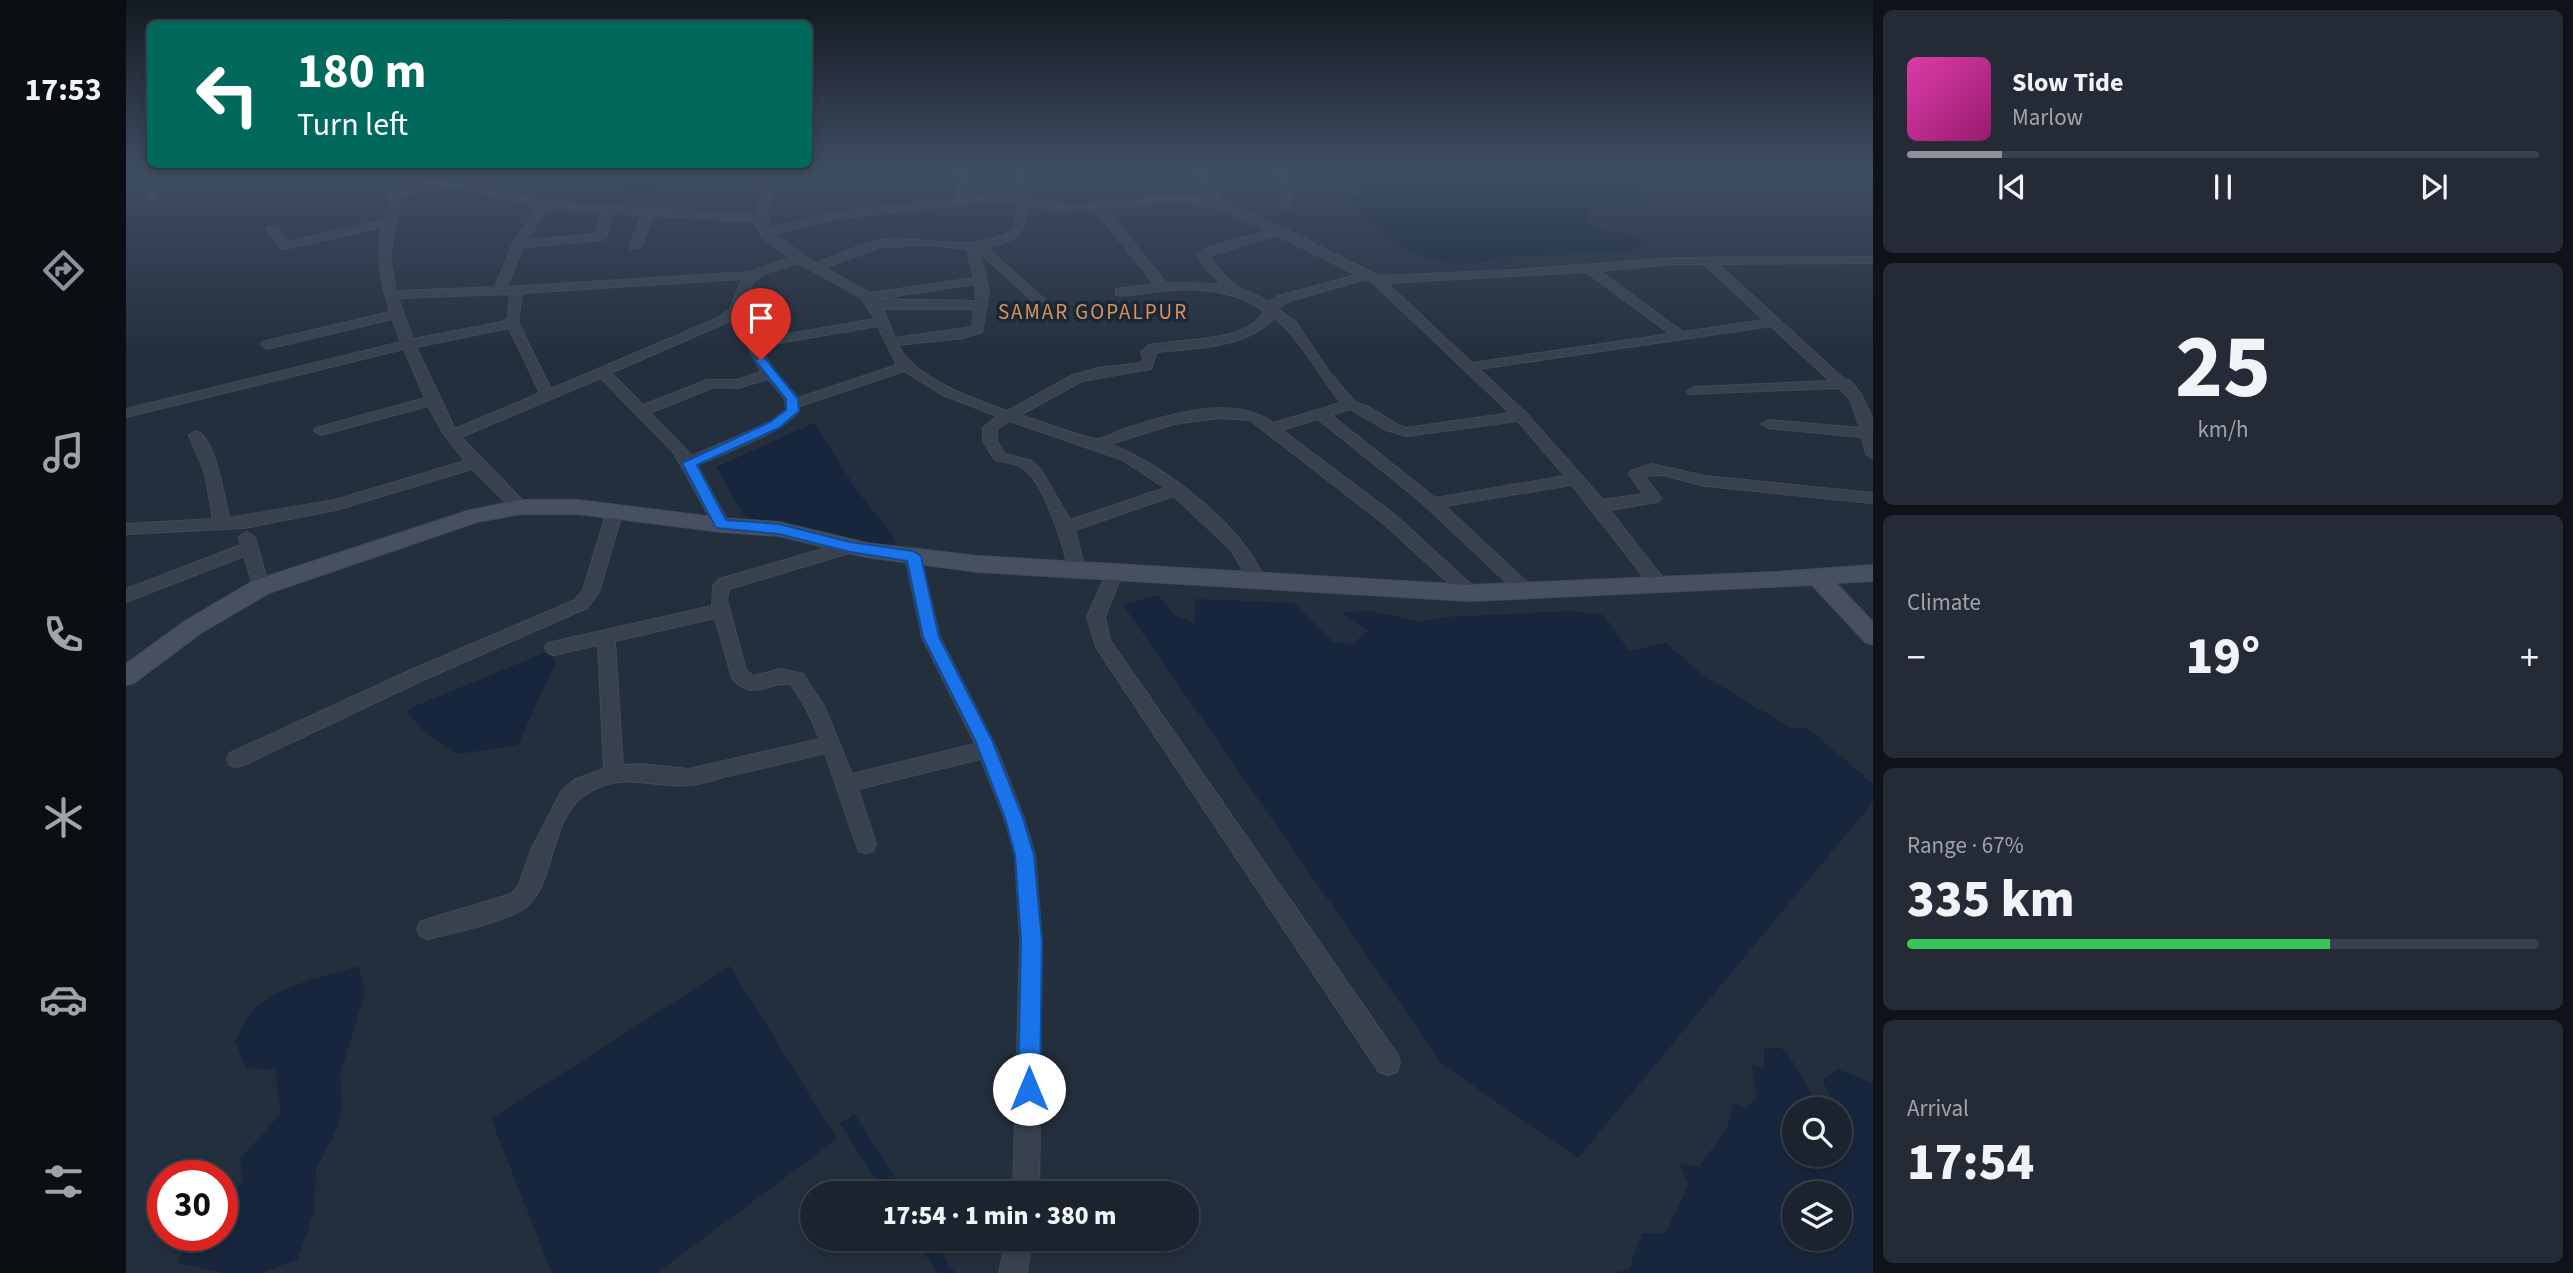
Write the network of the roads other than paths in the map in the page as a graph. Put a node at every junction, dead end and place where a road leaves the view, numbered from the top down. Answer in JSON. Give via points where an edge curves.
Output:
{"nodes":[{"id":1,"x":275,"y":232,"type":"edge"},
{"id":2,"x":344,"y":232,"type":"edge"},
{"id":3,"x":388,"y":232,"type":"edge"},
{"id":4,"x":526,"y":232,"type":"edge"},
{"id":5,"x":602,"y":232,"type":"edge"},
{"id":6,"x":641,"y":232,"type":"edge"},
{"id":7,"x":1012,"y":232,"type":"edge"},
{"id":8,"x":1119,"y":232,"type":"edge"},
{"id":9,"x":1276,"y":232,"type":"edge"},
{"id":10,"x":1284,"y":232,"type":"edge"},
{"id":11,"x":765,"y":233,"type":"edge"},
{"id":12,"x":519,"y":244,"type":"junction"},
{"id":13,"x":975,"y":246,"type":"junction"},
{"id":14,"x":635,"y":247,"type":"dead end"},
{"id":15,"x":798,"y":259,"type":"junction"},
{"id":16,"x":1706,"y":260,"type":"junction"},
{"id":17,"x":1873,"y":260,"type":"edge"},
{"id":18,"x":816,"y":267,"type":"junction"},
{"id":19,"x":1590,"y":269,"type":"junction"},
{"id":20,"x":751,"y":275,"type":"junction"},
{"id":21,"x":1373,"y":278,"type":"junction"},
{"id":22,"x":981,"y":280,"type":"junction"},
{"id":23,"x":1161,"y":286,"type":"junction"},
{"id":24,"x":516,"y":289,"type":"junction"},
{"id":25,"x":1235,"y":289,"type":"junction"},
{"id":26,"x":500,"y":290,"type":"junction"},
{"id":27,"x":1120,"y":292,"type":"dead end"},
{"id":28,"x":390,"y":295,"type":"junction"},
{"id":29,"x":871,"y":301,"type":"junction"},
{"id":30,"x":982,"y":305,"type":"junction"},
{"id":31,"x":736,"y":311,"type":"junction"},
{"id":32,"x":1272,"y":312,"type":"junction"},
{"id":33,"x":398,"y":314,"type":"junction"},
{"id":34,"x":1059,"y":318,"type":"dead end"},
{"id":35,"x":883,"y":321,"type":"junction"},
{"id":36,"x":512,"y":322,"type":"junction"},
{"id":37,"x":1775,"y":322,"type":"junction"},
{"id":38,"x":1681,"y":336,"type":"junction"},
{"id":39,"x":891,"y":342,"type":"junction"},
{"id":40,"x":754,"y":343,"type":"junction"},
{"id":41,"x":410,"y":344,"type":"junction"},
{"id":42,"x":267,"y":345,"type":"dead end"},
{"id":43,"x":906,"y":366,"type":"junction"},
{"id":44,"x":1469,"y":367,"type":"junction"},
{"id":45,"x":604,"y":373,"type":"junction"},
{"id":46,"x":770,"y":374,"type":"junction"},
{"id":47,"x":1845,"y":384,"type":"junction"},
{"id":48,"x":1694,"y":391,"type":"dead end"},
{"id":49,"x":548,"y":396,"type":"junction"},
{"id":50,"x":433,"y":400,"type":"junction"},
{"id":51,"x":793,"y":404,"type":"junction"},
{"id":52,"x":1350,"y":405,"type":"junction"},
{"id":53,"x":642,"y":411,"type":"junction"},
{"id":54,"x":126,"y":413,"type":"edge"},
{"id":55,"x":1320,"y":414,"type":"junction"},
{"id":56,"x":1011,"y":415,"type":"junction"},
{"id":57,"x":1521,"y":416,"type":"junction"},
{"id":58,"x":1869,"y":417,"type":"edge"},
{"id":59,"x":1768,"y":424,"type":"dead end"},
{"id":60,"x":1273,"y":428,"type":"junction"},
{"id":61,"x":321,"y":431,"type":"dead end"},
{"id":62,"x":1869,"y":433,"type":"junction"},
{"id":63,"x":196,"y":435,"type":"dead end"},
{"id":64,"x":452,"y":436,"type":"junction"},
{"id":65,"x":1097,"y":445,"type":"junction"},
{"id":66,"x":1873,"y":454,"type":"edge"},
{"id":67,"x":474,"y":463,"type":"junction"},
{"id":68,"x":689,"y":463,"type":"junction"},
{"id":69,"x":1576,"y":480,"type":"junction"},
{"id":70,"x":1175,"y":489,"type":"junction"},
{"id":71,"x":1873,"y":498,"type":"edge"},
{"id":72,"x":1434,"y":503,"type":"junction"},
{"id":73,"x":1599,"y":506,"type":"junction"},
{"id":74,"x":520,"y":507,"type":"junction"},
{"id":75,"x":615,"y":511,"type":"junction"},
{"id":76,"x":244,"y":523,"type":"junction"},
{"id":77,"x":222,"y":525,"type":"junction"},
{"id":78,"x":722,"y":525,"type":"junction"},
{"id":79,"x":1066,"y":527,"type":"junction"},
{"id":80,"x":126,"y":529,"type":"edge"},
{"id":81,"x":850,"y":547,"type":"junction"},
{"id":82,"x":250,"y":548,"type":"junction"},
{"id":83,"x":913,"y":556,"type":"junction"},
{"id":84,"x":1077,"y":570,"type":"junction"},
{"id":85,"x":1115,"y":572,"type":"junction"},
{"id":86,"x":1873,"y":573,"type":"edge"},
{"id":87,"x":1818,"y":578,"type":"junction"},
{"id":88,"x":1256,"y":580,"type":"junction"},
{"id":89,"x":1659,"y":585,"type":"junction"},
{"id":90,"x":261,"y":587,"type":"junction"},
{"id":91,"x":1525,"y":590,"type":"junction"},
{"id":92,"x":1470,"y":593,"type":"junction"},
{"id":93,"x":126,"y":596,"type":"edge"},
{"id":94,"x":722,"y":610,"type":"junction"},
{"id":95,"x":606,"y":636,"type":"junction"},
{"id":96,"x":1873,"y":636,"type":"edge"},
{"id":97,"x":554,"y":648,"type":"dead end"},
{"id":98,"x":126,"y":676,"type":"edge"},
{"id":99,"x":831,"y":744,"type":"junction"},
{"id":100,"x":987,"y":749,"type":"junction"},
{"id":101,"x":237,"y":759,"type":"dead end"},
{"id":102,"x":614,"y":774,"type":"junction"},
{"id":103,"x":848,"y":783,"type":"junction"},
{"id":104,"x":866,"y":844,"type":"dead end"},
{"id":105,"x":428,"y":929,"type":"dead end"},
{"id":106,"x":1388,"y":1063,"type":"dead end"},
{"id":107,"x":1026,"y":1181,"type":"edge"},
{"id":108,"x":1017,"y":1251,"type":"edge"},
{"id":109,"x":1013,"y":1273,"type":"edge"}],
"edges":[{"from":1,"to":2,"type":"street","via":[[285,246]]},
{"from":3,"to":28,"type":"street","via":[[384,260]]},
{"from":4,"to":12,"type":"street"},
{"from":5,"to":12,"type":"street","via":[[598,238]]},
{"from":6,"to":14,"type":"street"},
{"from":7,"to":13,"type":"street"},
{"from":8,"to":23,"type":"street"},
{"from":9,"to":25,"type":"street","via":[[1203,255]]},
{"from":10,"to":21,"type":"street"},
{"from":11,"to":15,"type":"street"},
{"from":12,"to":26,"type":"street"},
{"from":13,"to":18,"type":"street","via":[[879,244]]},
{"from":13,"to":22,"type":"street"},
{"from":13,"to":34,"type":"street"},
{"from":15,"to":18,"type":"street"},
{"from":15,"to":20,"type":"street"},
{"from":16,"to":17,"type":"street"},
{"from":16,"to":19,"type":"street"},
{"from":16,"to":37,"type":"street"},
{"from":18,"to":29,"type":"street"},
{"from":19,"to":21,"type":"street"},
{"from":19,"to":38,"type":"street"},
{"from":20,"to":24,"type":"street"},
{"from":20,"to":31,"type":"street"},
{"from":21,"to":32,"type":"street","via":[[1282,299]]},
{"from":21,"to":44,"type":"street"},
{"from":22,"to":29,"type":"street"},
{"from":22,"to":30,"type":"street"},
{"from":23,"to":25,"type":"street"},
{"from":23,"to":27,"type":"street"},
{"from":24,"to":26,"type":"street"},
{"from":24,"to":36,"type":"street"},
{"from":25,"to":32,"type":"street"},
{"from":26,"to":28,"type":"street"},
{"from":28,"to":33,"type":"street"},
{"from":29,"to":30,"type":"street"},
{"from":29,"to":35,"type":"street"},
{"from":30,"to":39,"type":"street","via":[[979,326],[973,332]]},
{"from":31,"to":40,"type":"street"},
{"from":31,"to":45,"type":"street"},
{"from":32,"to":52,"type":"street","via":[[1298,332]]},
{"from":32,"to":56,"type":"street","via":[[1264,322],[1241,333],[1151,349],[1146,366],[1073,380]]},
{"from":33,"to":41,"type":"street"},
{"from":33,"to":42,"type":"street"},
{"from":35,"to":39,"type":"street"},
{"from":35,"to":40,"type":"street"},
{"from":36,"to":41,"type":"street"},
{"from":36,"to":49,"type":"street"},
{"from":37,"to":38,"type":"street"},
{"from":37,"to":47,"type":"street"},
{"from":38,"to":44,"type":"street"},
{"from":39,"to":43,"type":"street"},
{"from":40,"to":46,"type":"street"},
{"from":41,"to":50,"type":"street"},
{"from":41,"to":54,"type":"street"},
{"from":43,"to":51,"type":"street"},
{"from":43,"to":56,"type":"street","via":[[947,391]]},
{"from":44,"to":57,"type":"street"},
{"from":45,"to":49,"type":"street"},
{"from":45,"to":53,"type":"street"},
{"from":46,"to":51,"type":"street"},
{"from":46,"to":53,"type":"street","via":[[737,384],[712,383]]},
{"from":47,"to":48,"type":"street"},
{"from":47,"to":58,"type":"street"},
{"from":49,"to":64,"type":"street"},
{"from":50,"to":61,"type":"street"},
{"from":50,"to":64,"type":"street"},
{"from":51,"to":68,"type":"street","via":[[793,411],[775,425]]},
{"from":52,"to":55,"type":"street"},
{"from":52,"to":57,"type":"street","via":[[1406,432]]},
{"from":53,"to":68,"type":"street"},
{"from":55,"to":60,"type":"street"},
{"from":55,"to":72,"type":"street"},
{"from":56,"to":65,"type":"street"},
{"from":56,"to":79,"type":"street","via":[[990,428],[990,442],[1004,459],[1031,467]]},
{"from":57,"to":69,"type":"street"},
{"from":58,"to":62,"type":"street"},
{"from":59,"to":62,"type":"street"},
{"from":60,"to":65,"type":"street","via":[[1254,416],[1226,413],[1144,427]]},
{"from":60,"to":92,"type":"street","via":[[1389,519]]},
{"from":62,"to":66,"type":"street"},
{"from":63,"to":77,"type":"street","via":[[212,473]]},
{"from":64,"to":67,"type":"street"},
{"from":65,"to":70,"type":"street","via":[[1146,467]]},
{"from":67,"to":74,"type":"street"},
{"from":67,"to":76,"type":"street","via":[[336,505]]},
{"from":68,"to":78,"type":"street"},
{"from":69,"to":72,"type":"street"},
{"from":69,"to":73,"type":"street"},
{"from":70,"to":79,"type":"street"},
{"from":70,"to":88,"type":"street","via":[[1232,542]]},
{"from":71,"to":73,"type":"street","via":[[1705,481],[1651,469],[1636,474],[1653,498]]},
{"from":72,"to":91,"type":"street"},
{"from":73,"to":89,"type":"street"},
{"from":74,"to":75,"type":"street"},
{"from":74,"to":90,"type":"street","via":[[474,516]]},
{"from":75,"to":78,"type":"street"},
{"from":75,"to":101,"type":"street","via":[[591,592],[581,604]]},
{"from":76,"to":77,"type":"street"},
{"from":76,"to":82,"type":"street"},
{"from":77,"to":80,"type":"street"},
{"from":78,"to":81,"type":"street","via":[[779,529]]},
{"from":79,"to":84,"type":"street"},
{"from":81,"to":83,"type":"street"},
{"from":81,"to":94,"type":"street","via":[[725,583],[719,592]]},
{"from":82,"to":90,"type":"street"},
{"from":82,"to":93,"type":"street"},
{"from":83,"to":84,"type":"street"},
{"from":83,"to":100,"type":"street","via":[[931,637]]},
{"from":84,"to":85,"type":"street"},
{"from":85,"to":88,"type":"street"},
{"from":85,"to":106,"type":"street","via":[[1096,617],[1102,642]]},
{"from":86,"to":87,"type":"street"},
{"from":87,"to":89,"type":"street"},
{"from":87,"to":96,"type":"street"},
{"from":88,"to":92,"type":"street"},
{"from":89,"to":91,"type":"street"},
{"from":90,"to":98,"type":"street","via":[[193,627]]},
{"from":91,"to":92,"type":"street"},
{"from":94,"to":95,"type":"street"},
{"from":94,"to":99,"type":"street","via":[[744,682],[752,685],[780,677],[796,678]]},
{"from":95,"to":97,"type":"street"},
{"from":95,"to":102,"type":"street"},
{"from":99,"to":102,"type":"street","via":[[689,777]]},
{"from":99,"to":103,"type":"street"},
{"from":100,"to":103,"type":"street"},
{"from":100,"to":107,"type":"street","via":[[1014,818],[1028,874]]},
{"from":102,"to":105,"type":"street","via":[[583,785],[569,796],[542,848],[526,893],[518,901]]},
{"from":103,"to":104,"type":"street"},
{"from":108,"to":109,"type":"street"}]}
